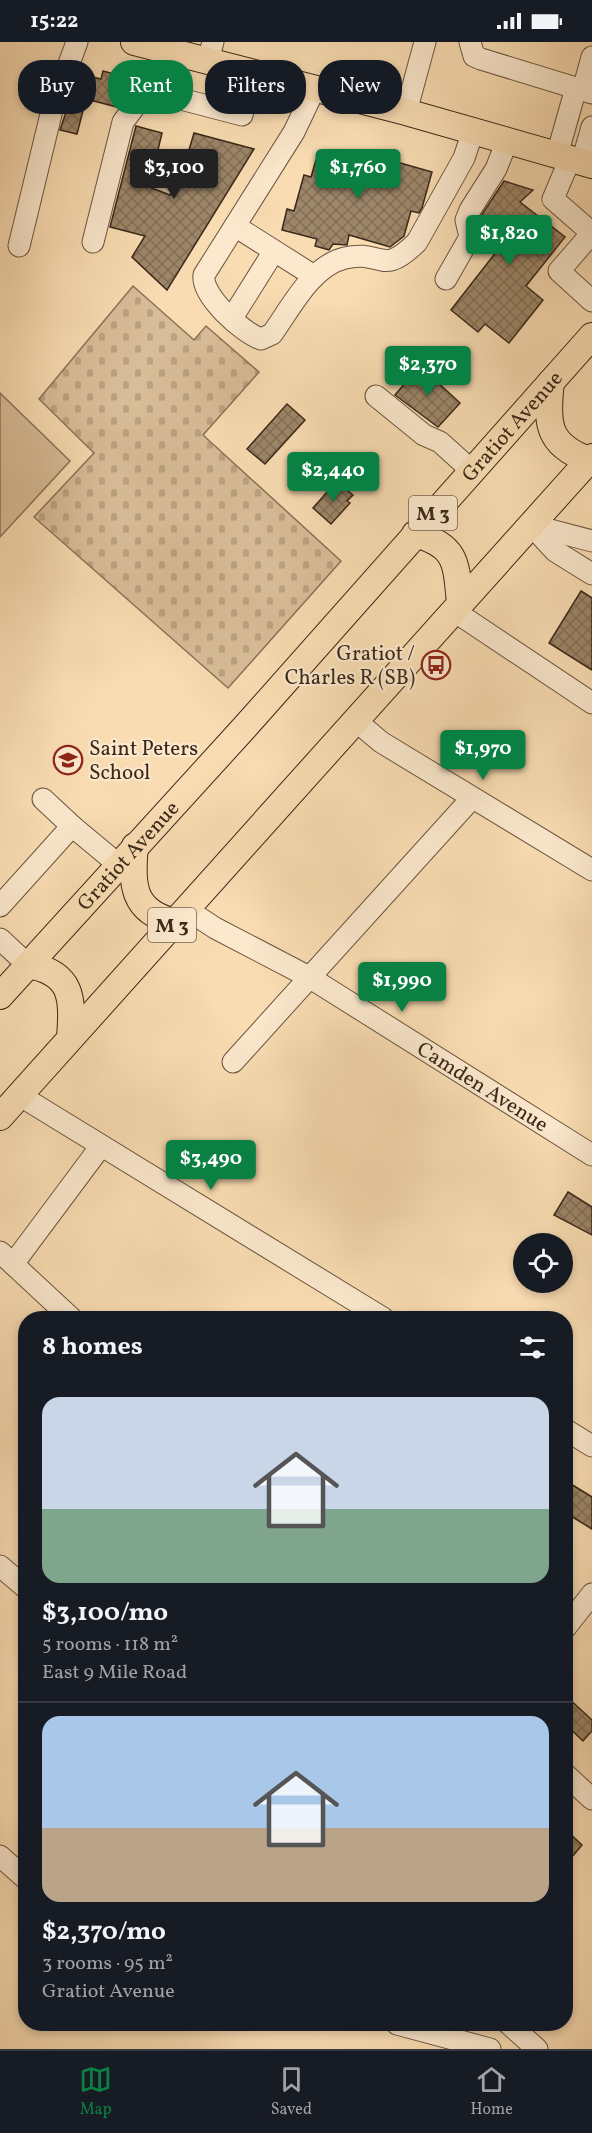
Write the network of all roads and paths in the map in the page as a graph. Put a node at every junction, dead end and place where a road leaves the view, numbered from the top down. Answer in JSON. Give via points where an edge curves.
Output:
{"nodes":[{"id":1,"x":76,"y":42,"type":"edge"},
{"id":2,"x":134,"y":42,"type":"edge"},
{"id":3,"x":425,"y":42,"type":"edge"},
{"id":4,"x":470,"y":42,"type":"edge"},
{"id":5,"x":167,"y":50,"type":"junction"},
{"id":6,"x":211,"y":51,"type":"edge"},
{"id":7,"x":592,"y":57,"type":"edge"},
{"id":8,"x":165,"y":60,"type":"edge"},
{"id":9,"x":229,"y":60,"type":"edge"},
{"id":10,"x":306,"y":86,"type":"edge"},
{"id":11,"x":315,"y":88,"type":"junction"},
{"id":12,"x":584,"y":90,"type":"edge"},
{"id":13,"x":406,"y":112,"type":"junction"},
{"id":14,"x":129,"y":114,"type":"edge"},
{"id":15,"x":592,"y":127,"type":"edge"},
{"id":16,"x":473,"y":131,"type":"junction"},
{"id":17,"x":507,"y":141,"type":"junction"},
{"id":18,"x":575,"y":160,"type":"edge"},
{"id":19,"x":236,"y":226,"type":"junction"},
{"id":20,"x":93,"y":242,"type":"dead end"},
{"id":21,"x":19,"y":246,"type":"dead end"},
{"id":22,"x":274,"y":251,"type":"junction"},
{"id":23,"x":314,"y":276,"type":"junction"},
{"id":24,"x":446,"y":279,"type":"dead end"},
{"id":25,"x":592,"y":301,"type":"edge"},
{"id":26,"x":232,"y":318,"type":"junction"},
{"id":27,"x":592,"y":336,"type":"edge"},
{"id":28,"x":550,"y":382,"type":"junction"},
{"id":29,"x":376,"y":396,"type":"dead end"},
{"id":30,"x":591,"y":459,"type":"edge"},
{"id":31,"x":471,"y":470,"type":"junction"},
{"id":32,"x":531,"y":525,"type":"junction"},
{"id":33,"x":415,"y":534,"type":"junction"},
{"id":34,"x":592,"y":541,"type":"edge"},
{"id":35,"x":592,"y":574,"type":"edge"},
{"id":36,"x":457,"y":607,"type":"junction"},
{"id":37,"x":592,"y":703,"type":"edge"},
{"id":38,"x":355,"y":720,"type":"junction"},
{"id":39,"x":472,"y":798,"type":"junction"},
{"id":40,"x":43,"y":800,"type":"dead end"},
{"id":41,"x":72,"y":826,"type":"junction"},
{"id":42,"x":135,"y":846,"type":"junction"},
{"id":43,"x":118,"y":865,"type":"junction"},
{"id":44,"x":592,"y":870,"type":"edge"},
{"id":45,"x":0,"y":906,"type":"edge"},
{"id":46,"x":181,"y":916,"type":"junction"},
{"id":47,"x":0,"y":939,"type":"edge"},
{"id":48,"x":28,"y":965,"type":"junction"},
{"id":49,"x":309,"y":977,"type":"junction"},
{"id":50,"x":0,"y":996,"type":"edge"},
{"id":51,"x":70,"y":1038,"type":"junction"},
{"id":52,"x":232,"y":1062,"type":"dead end"},
{"id":53,"x":19,"y":1095,"type":"junction"},
{"id":54,"x":0,"y":1117,"type":"edge"},
{"id":55,"x":102,"y":1146,"type":"junction"},
{"id":56,"x":592,"y":1155,"type":"edge"},
{"id":57,"x":7,"y":1258,"type":"edge"},
{"id":58,"x":64,"y":1311,"type":"edge"},
{"id":59,"x":372,"y":1311,"type":"edge"},
{"id":60,"x":573,"y":1434,"type":"edge"},
{"id":61,"x":592,"y":1446,"type":"edge"},
{"id":62,"x":0,"y":1566,"type":"edge"},
{"id":63,"x":18,"y":1581,"type":"edge"},
{"id":64,"x":592,"y":1593,"type":"edge"},
{"id":65,"x":573,"y":1618,"type":"edge"},
{"id":66,"x":573,"y":1781,"type":"edge"},
{"id":67,"x":592,"y":1799,"type":"edge"},
{"id":68,"x":0,"y":1856,"type":"edge"},
{"id":69,"x":18,"y":1872,"type":"edge"},
{"id":70,"x":424,"y":2031,"type":"edge"},
{"id":71,"x":517,"y":2031,"type":"edge"},
{"id":72,"x":490,"y":2049,"type":"edge"},
{"id":73,"x":537,"y":2049,"type":"edge"}],
"edges":[{"from":1,"to":21,"type":"street","via":[[52,110]]},
{"from":2,"to":5,"type":"main road"},
{"from":3,"to":13,"type":"street"},
{"from":4,"to":12,"type":"street","via":[[474,56],[481,59]]},
{"from":5,"to":6,"type":"main road"},
{"from":5,"to":8,"type":"street"},
{"from":6,"to":9,"type":"main road"},
{"from":7,"to":12,"type":"street"},
{"from":10,"to":11,"type":"main road"},
{"from":11,"to":13,"type":"main road"},
{"from":11,"to":19,"type":"street","via":[[294,132]]},
{"from":12,"to":18,"type":"street"},
{"from":13,"to":16,"type":"main road"},
{"from":14,"to":20,"type":"street","via":[[123,122]]},
{"from":15,"to":18,"type":"street"},
{"from":16,"to":17,"type":"main road"},
{"from":16,"to":23,"type":"street","via":[[464,158],[417,242],[396,260],[344,258]]},
{"from":17,"to":18,"type":"main road"},
{"from":17,"to":24,"type":"street","via":[[496,169],[470,210],[466,220],[470,237]]},
{"from":18,"to":25,"type":"street","via":[[553,199],[592,233],[558,272]]},
{"from":19,"to":22,"type":"street"},
{"from":19,"to":26,"type":"street","via":[[203,282],[213,301]]},
{"from":22,"to":23,"type":"street"},
{"from":22,"to":26,"type":"street"},
{"from":23,"to":26,"type":"street","via":[[267,337],[256,337]]},
{"from":27,"to":28,"type":"main road","name":"Gratiot Avenue","number":"M 3"},
{"from":28,"to":30,"type":"main road","via":[[548,409],[553,434],[569,452]]},
{"from":28,"to":31,"type":"main road","name":"Gratiot Avenue","number":"M 3"},
{"from":29,"to":31,"type":"street","via":[[424,435],[440,442]]},
{"from":30,"to":32,"type":"main road","number":"M 3"},
{"from":31,"to":33,"type":"main road","name":"Gratiot Avenue","number":"M 3"},
{"from":32,"to":34,"type":"street"},
{"from":32,"to":35,"type":"street","via":[[555,552]]},
{"from":32,"to":36,"type":"main road","number":"M 3"},
{"from":33,"to":36,"type":"main road","via":[[448,549],[456,567]]},
{"from":33,"to":42,"type":"main road","name":"Gratiot Avenue","number":"M 3"},
{"from":36,"to":37,"type":"street"},
{"from":36,"to":38,"type":"main road","number":"M 3"},
{"from":38,"to":39,"type":"street","via":[[381,742]]},
{"from":38,"to":46,"type":"main road","number":"M 3"},
{"from":39,"to":44,"type":"street"},
{"from":39,"to":49,"type":"street"},
{"from":40,"to":41,"type":"street"},
{"from":41,"to":43,"type":"street"},
{"from":41,"to":45,"type":"street"},
{"from":42,"to":43,"type":"main road","name":"Gratiot Avenue","number":"M 3"},
{"from":42,"to":46,"type":"main road","via":[[134,874],[140,901],[153,915]]},
{"from":43,"to":48,"type":"main road","name":"Gratiot Avenue","number":"M 3"},
{"from":46,"to":49,"type":"street","name":"Camden Avenue","via":[[215,928]]},
{"from":46,"to":51,"type":"main road","number":"M 3"},
{"from":47,"to":48,"type":"street"},
{"from":48,"to":50,"type":"main road","name":"Gratiot Avenue","number":"M 3"},
{"from":48,"to":51,"type":"main road","via":[[49,970],[64,983],[70,1001]]},
{"from":49,"to":52,"type":"street"},
{"from":49,"to":56,"type":"street","name":"Camden Avenue"},
{"from":51,"to":53,"type":"main road","number":"M 3"},
{"from":53,"to":54,"type":"main road","number":"M 3"},
{"from":53,"to":55,"type":"street"},
{"from":55,"to":57,"type":"street"},
{"from":55,"to":59,"type":"street"},
{"from":57,"to":58,"type":"street"},
{"from":60,"to":61,"type":"street"},
{"from":62,"to":63,"type":"street"},
{"from":64,"to":65,"type":"street"},
{"from":66,"to":67,"type":"street"},
{"from":68,"to":69,"type":"street"},
{"from":70,"to":72,"type":"street"},
{"from":71,"to":73,"type":"street"}]}
